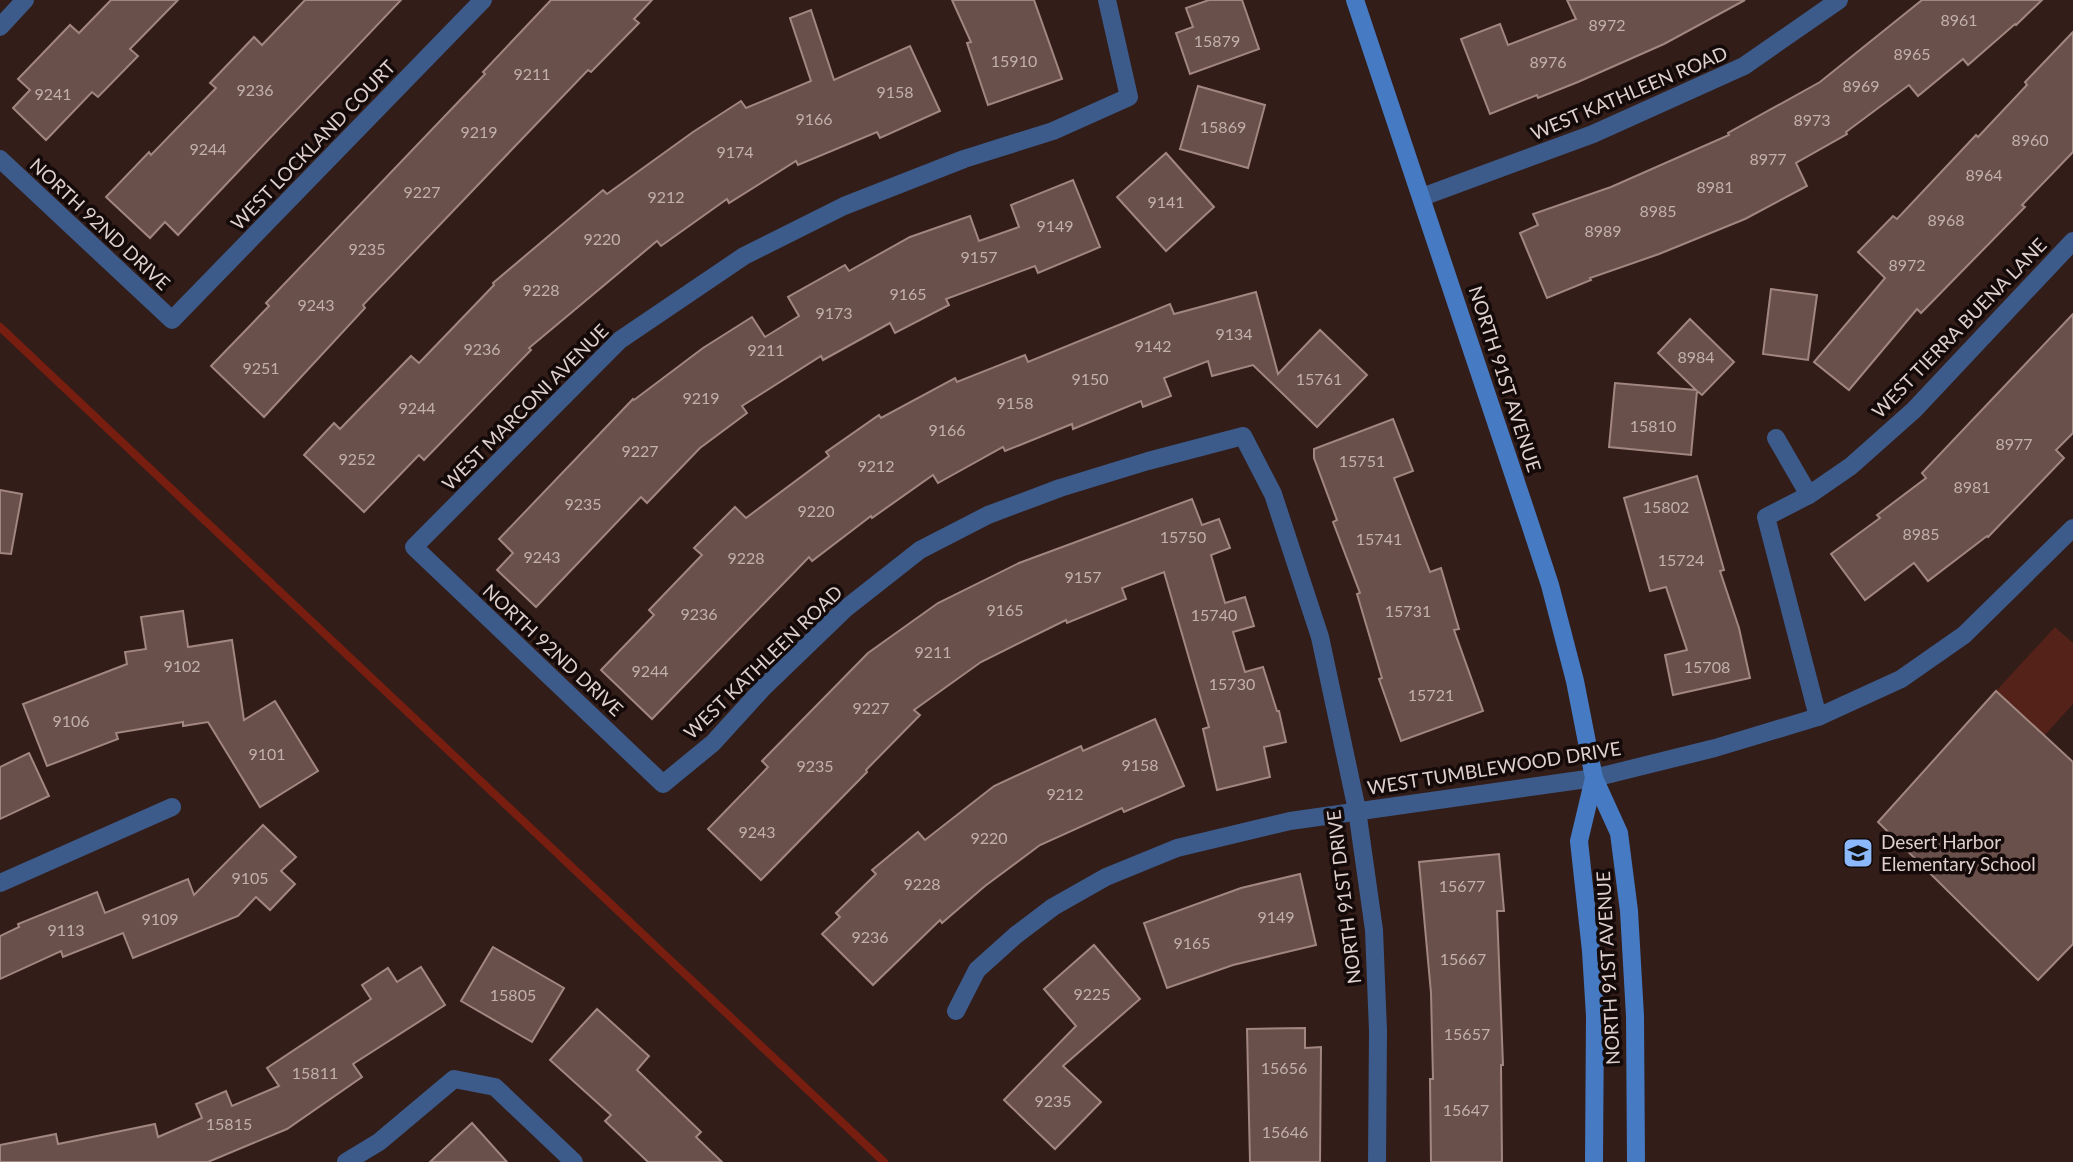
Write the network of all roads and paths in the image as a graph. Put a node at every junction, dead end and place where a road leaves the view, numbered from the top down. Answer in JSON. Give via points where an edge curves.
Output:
{"nodes":[{"id":1,"x":26,"y":0,"type":"edge"},
{"id":2,"x":483,"y":0,"type":"edge"},
{"id":3,"x":1107,"y":0,"type":"edge"},
{"id":4,"x":1355,"y":0,"type":"edge"},
{"id":5,"x":1839,"y":0,"type":"edge"},
{"id":6,"x":0,"y":27,"type":"edge"},
{"id":7,"x":0,"y":159,"type":"edge"},
{"id":8,"x":1422,"y":197,"type":"junction"},
{"id":9,"x":2073,"y":241,"type":"edge"},
{"id":10,"x":172,"y":320,"type":"joint"},
{"id":11,"x":1243,"y":436,"type":"joint"},
{"id":12,"x":1776,"y":438,"type":"dead end"},
{"id":13,"x":1809,"y":495,"type":"junction"},
{"id":14,"x":2073,"y":527,"type":"edge"},
{"id":15,"x":414,"y":547,"type":"joint"},
{"id":16,"x":1818,"y":716,"type":"junction"},
{"id":17,"x":1594,"y":778,"type":"junction"},
{"id":18,"x":663,"y":784,"type":"joint"},
{"id":19,"x":172,"y":807,"type":"dead end"},
{"id":20,"x":1357,"y":810,"type":"junction"},
{"id":21,"x":0,"y":883,"type":"edge"},
{"id":22,"x":956,"y":1011,"type":"dead end"},
{"id":23,"x":346,"y":1162,"type":"edge"},
{"id":24,"x":574,"y":1162,"type":"edge"},
{"id":25,"x":1377,"y":1162,"type":"edge"},
{"id":26,"x":1594,"y":1162,"type":"edge"},
{"id":27,"x":1636,"y":1162,"type":"edge"}],
"edges":[{"from":1,"to":6,"type":"street"},
{"from":2,"to":10,"type":"street","name":"WEST LOCKLAND COURT"},
{"from":3,"to":15,"type":"street","name":"WEST MARCONI AVENUE","via":[[1129,97],[1053,131],[964,159],[844,206],[744,256],[620,340]]},
{"from":4,"to":8,"type":"main road","name":"NORTH 91ST AVENUE"},
{"from":5,"to":8,"type":"street","name":"WEST KATHLEEN ROAD","via":[[1744,66],[1593,135]]},
{"from":7,"to":10,"type":"street","name":"NORTH 92ND DRIVE"},
{"from":8,"to":17,"type":"main road","name":"NORTH 91ST AVENUE","via":[[1550,585]]},
{"from":9,"to":13,"type":"street","name":"WEST TIERRA BUENA LANE","via":[[1914,410],[1851,466]]},
{"from":11,"to":18,"type":"street","name":"WEST KATHLEEN ROAD","via":[[1060,488],[988,515],[920,550],[845,610],[713,743]]},
{"from":11,"to":20,"type":"street","name":"NORTH 91ST DRIVE","via":[[1273,494],[1320,637]]},
{"from":12,"to":13,"type":"street"},
{"from":13,"to":16,"type":"street","name":"WEST TIERRA BUENA LANE","via":[[1766,517]]},
{"from":14,"to":16,"type":"street","name":"WEST TUMBLEWOOD DRIVE","via":[[1965,635],[1901,679]]},
{"from":15,"to":18,"type":"street","name":"NORTH 92ND DRIVE"},
{"from":16,"to":17,"type":"street","name":"WEST TUMBLEWOOD DRIVE"},
{"from":17,"to":20,"type":"street","name":"WEST TUMBLEWOOD DRIVE"},
{"from":17,"to":26,"type":"main road","name":"NORTH 91ST AVENUE","via":[[1579,841],[1595,1016]]},
{"from":17,"to":27,"type":"main road","name":"NORTH 91ST AVENUE","via":[[1619,833],[1629,911]]},
{"from":19,"to":21,"type":"street"},
{"from":20,"to":22,"type":"street","name":"WEST TUMBLEWOOD DRIVE","via":[[1177,848],[1106,877],[1053,907],[987,961],[977,970]]},
{"from":20,"to":25,"type":"street","name":"NORTH 91ST DRIVE","via":[[1374,930]]},
{"from":23,"to":24,"type":"street","via":[[379,1142],[454,1079],[495,1087]]}]}
